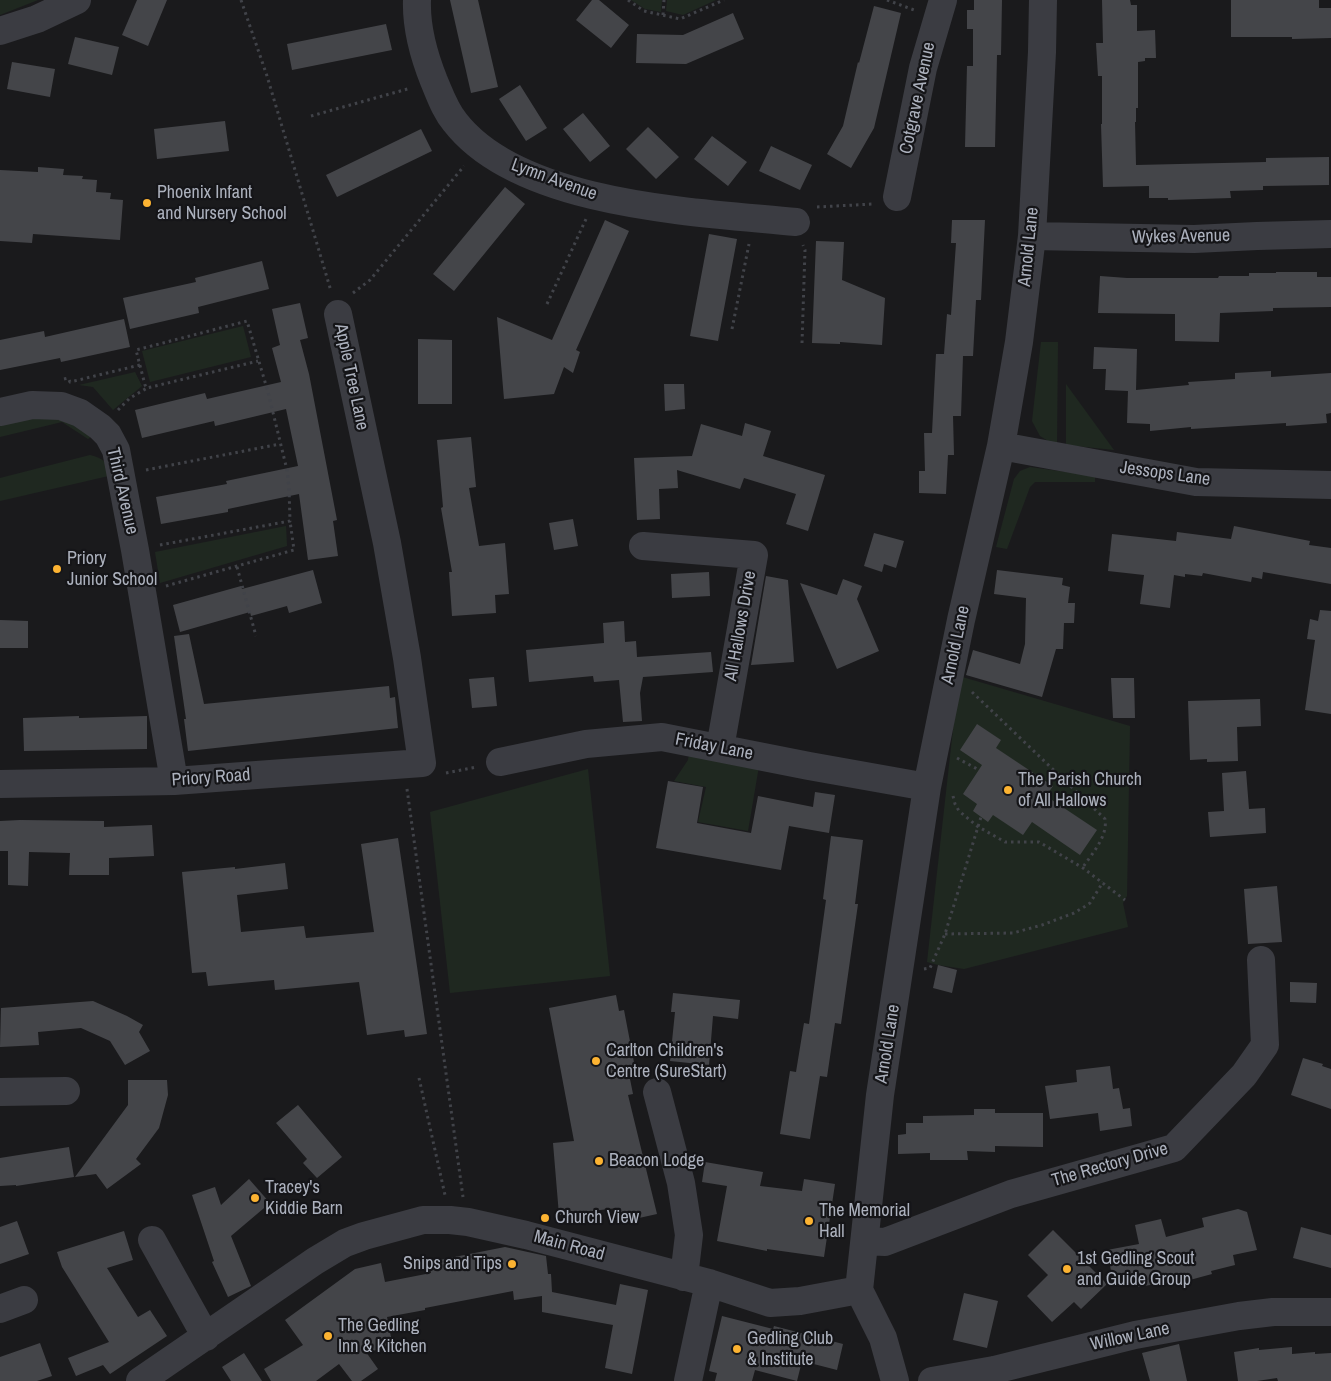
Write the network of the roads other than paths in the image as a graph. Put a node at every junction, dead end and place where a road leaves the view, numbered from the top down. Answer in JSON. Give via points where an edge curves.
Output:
{"nodes":[{"id":1,"x":77,"y":0,"type":"edge"},
{"id":2,"x":417,"y":0,"type":"edge"},
{"id":3,"x":943,"y":0,"type":"edge"},
{"id":4,"x":1043,"y":0,"type":"edge"},
{"id":5,"x":0,"y":31,"type":"edge"},
{"id":6,"x":897,"y":197,"type":"road end"},
{"id":7,"x":796,"y":222,"type":"road end"},
{"id":8,"x":1331,"y":234,"type":"edge"},
{"id":9,"x":1032,"y":236,"type":"junction"},
{"id":10,"x":337,"y":310,"type":"road end"},
{"id":11,"x":0,"y":412,"type":"edge"},
{"id":12,"x":1001,"y":446,"type":"junction"},
{"id":13,"x":1331,"y":486,"type":"edge"},
{"id":14,"x":643,"y":546,"type":"dead end"},
{"id":15,"x":720,"y":748,"type":"junction"},
{"id":16,"x":493,"y":764,"type":"road end"},
{"id":17,"x":421,"y":768,"type":"joint"},
{"id":18,"x":174,"y":781,"type":"junction"},
{"id":19,"x":0,"y":784,"type":"edge"},
{"id":20,"x":939,"y":788,"type":"junction"},
{"id":21,"x":1261,"y":960,"type":"dead end"},
{"id":22,"x":66,"y":1091,"type":"dead end"},
{"id":23,"x":0,"y":1092,"type":"edge"},
{"id":24,"x":657,"y":1092,"type":"dead end"},
{"id":25,"x":152,"y":1240,"type":"dead end"},
{"id":26,"x":865,"y":1241,"type":"junction"},
{"id":27,"x":696,"y":1280,"type":"junction"},
{"id":28,"x":859,"y":1290,"type":"junction"},
{"id":29,"x":1331,"y":1312,"type":"edge"},
{"id":30,"x":206,"y":1337,"type":"junction"},
{"id":31,"x":140,"y":1381,"type":"edge"},
{"id":32,"x":688,"y":1381,"type":"edge"},
{"id":33,"x":895,"y":1381,"type":"edge"},
{"id":34,"x":932,"y":1381,"type":"edge"}],
"edges":[{"from":1,"to":5,"type":"street","via":[[37,19]]},
{"from":2,"to":7,"type":"street","name":"Lymn Avenue","via":[[416,13],[423,46],[440,96],[454,121],[480,147],[506,164],[540,179],[600,197],[677,210]]},
{"from":3,"to":6,"type":"street","name":"Cotgrave Avenue","via":[[923,68]]},
{"from":4,"to":9,"type":"street","name":"Arnold Lane"},
{"from":8,"to":9,"type":"street","name":"Wykes Avenue","via":[[1194,239]]},
{"from":9,"to":12,"type":"street","name":"Arnold Lane","via":[[1016,362]]},
{"from":10,"to":17,"type":"street","name":"Apple Tree Lane","via":[[387,543],[407,658]]},
{"from":11,"to":18,"type":"street","name":"Third Avenue","via":[[32,405],[61,406],[80,413],[100,427],[116,450]]},
{"from":12,"to":13,"type":"street","name":"Jessops Lane","via":[[1196,482]]},
{"from":12,"to":20,"type":"street","name":"Arnold Lane","via":[[961,620]]},
{"from":14,"to":15,"type":"street","name":"All Hallows Drive","via":[[754,555]]},
{"from":15,"to":16,"type":"street","name":"Friday Lane","via":[[662,737],[586,744]]},
{"from":15,"to":20,"type":"street","name":"Friday Lane"},
{"from":17,"to":18,"type":"street","name":"Priory Road"},
{"from":18,"to":19,"type":"street","name":"Priory Road"},
{"from":20,"to":26,"type":"street","name":"Arnold Lane","via":[[880,1095]]},
{"from":21,"to":26,"type":"street","name":"The Rectory Drive","via":[[1265,1045],[1244,1075],[1174,1148],[1011,1194],[885,1242]]},
{"from":22,"to":23,"type":"street"},
{"from":24,"to":27,"type":"street","via":[[681,1183]]},
{"from":25,"to":30,"type":"street"},
{"from":26,"to":28,"type":"street","name":"Arnold Lane"},
{"from":27,"to":28,"type":"street","name":"Main Road","via":[[770,1303]]},
{"from":27,"to":30,"type":"street","name":"Main Road","via":[[536,1237],[459,1221],[423,1220],[345,1243]]},
{"from":27,"to":32,"type":"street"},
{"from":28,"to":33,"type":"street","via":[[883,1338]]},
{"from":29,"to":34,"type":"street","name":"Willow Lane","via":[[1238,1316],[1135,1335],[994,1370]]},
{"from":30,"to":31,"type":"street","name":"Main Road"}]}
